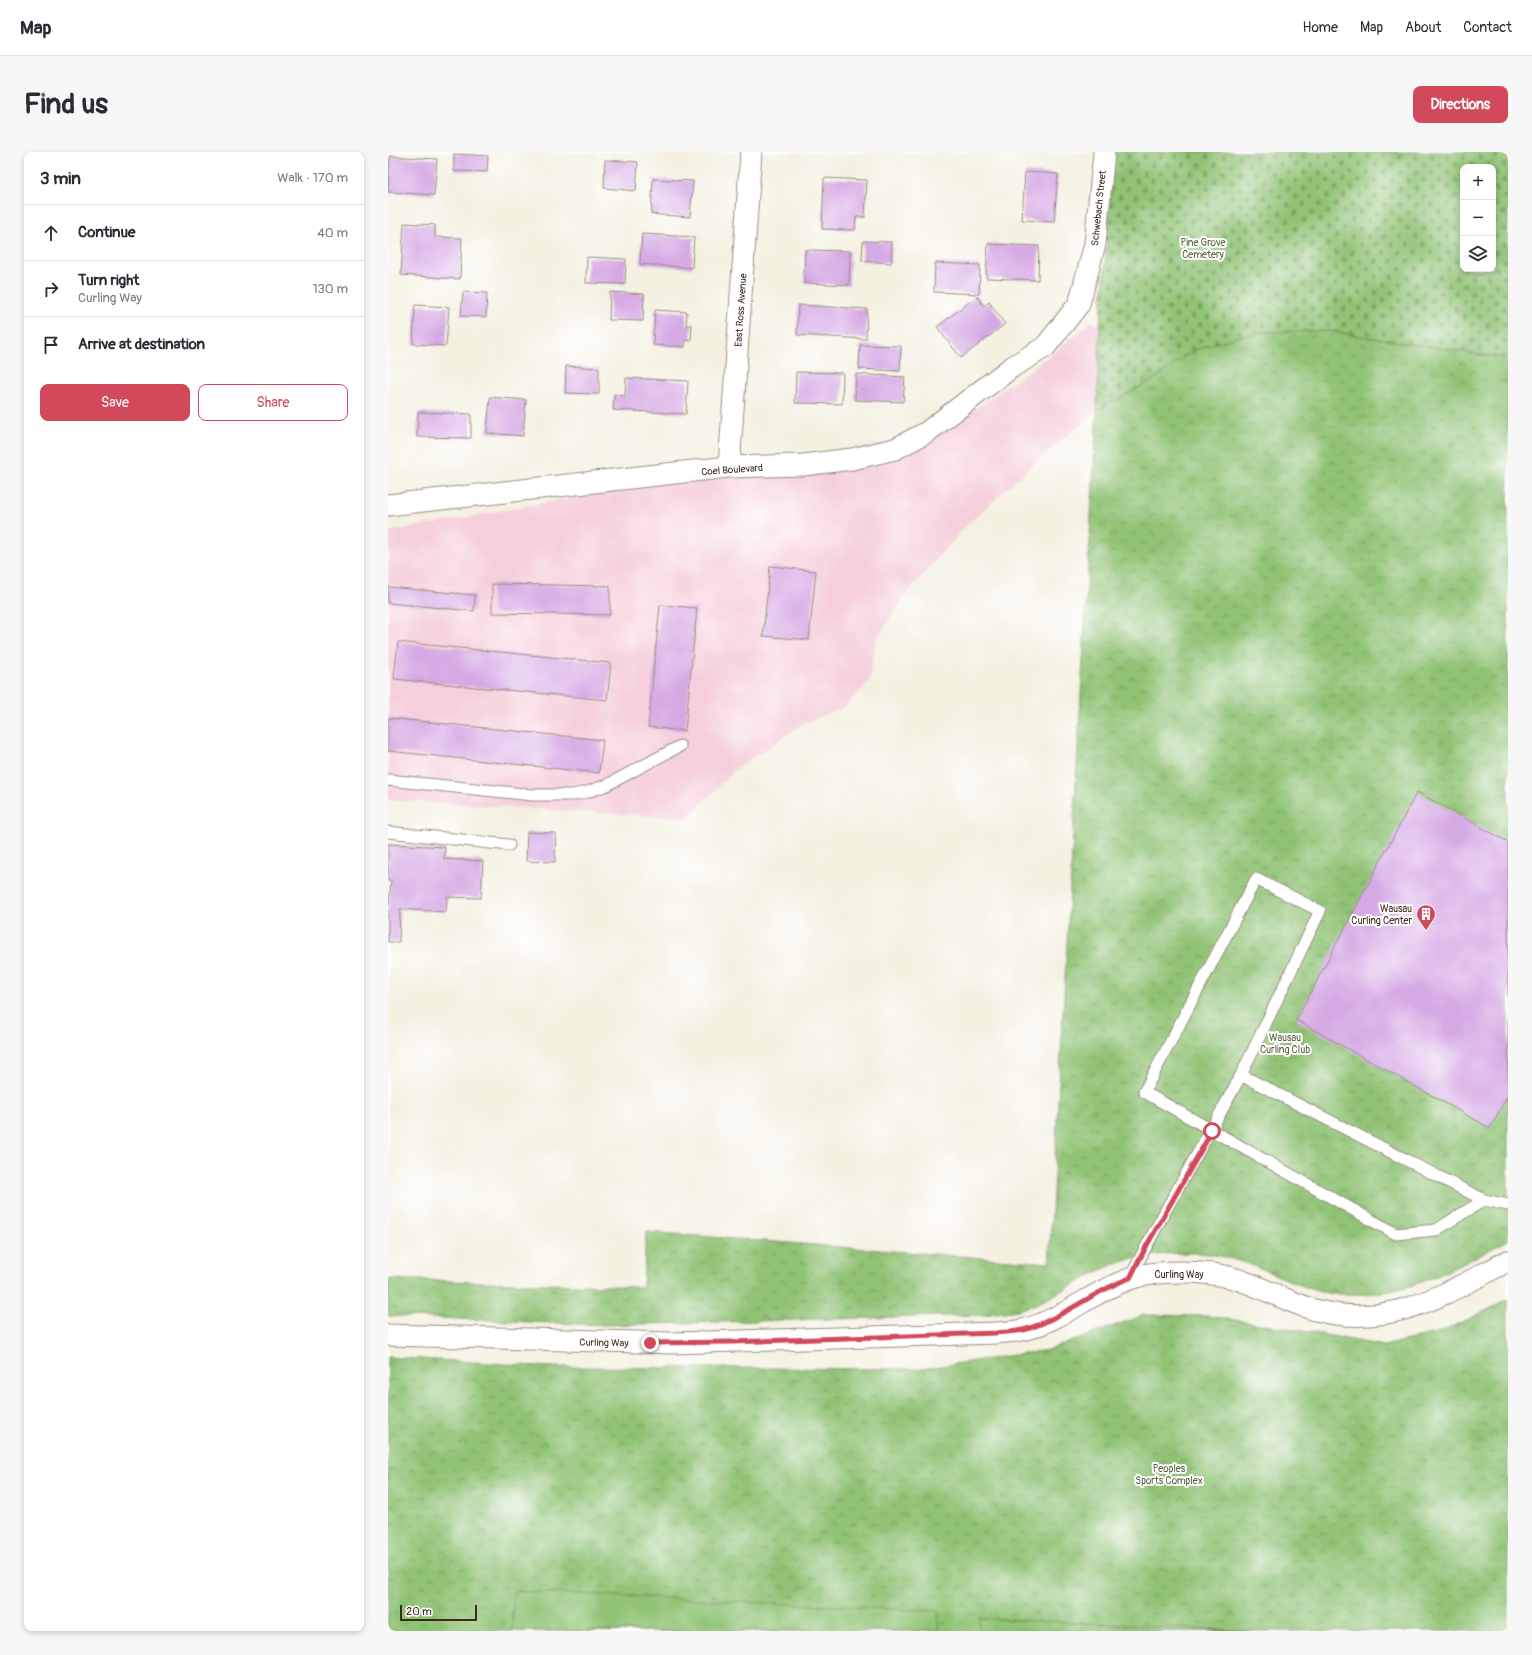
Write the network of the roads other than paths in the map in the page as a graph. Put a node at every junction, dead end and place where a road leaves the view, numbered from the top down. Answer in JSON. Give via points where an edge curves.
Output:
{"nodes":[{"id":1,"x":751,"y":152,"type":"edge"},
{"id":2,"x":1104,"y":152,"type":"edge"},
{"id":3,"x":1045,"y":347,"type":"joint"},
{"id":4,"x":730,"y":467,"type":"junction"},
{"id":5,"x":388,"y":505,"type":"edge"},
{"id":6,"x":680,"y":746,"type":"dead end"},
{"id":7,"x":388,"y":780,"type":"edge"},
{"id":8,"x":388,"y":832,"type":"edge"},
{"id":9,"x":509,"y":845,"type":"dead end"},
{"id":10,"x":1241,"y":1075,"type":"junction"},
{"id":11,"x":1212,"y":1131,"type":"junction"},
{"id":12,"x":1484,"y":1200,"type":"junction"},
{"id":13,"x":1508,"y":1206,"type":"edge"},
{"id":14,"x":1508,"y":1261,"type":"edge"},
{"id":15,"x":1130,"y":1278,"type":"junction"},
{"id":16,"x":388,"y":1336,"type":"edge"}],
"edges":[{"from":1,"to":4,"type":"street","name":"East Ross Avenue"},
{"from":2,"to":3,"type":"street","name":"Schwebach Street","via":[[1095,244],[1079,304]]},
{"from":3,"to":4,"type":"street","name":"Coel Boulevard","via":[[1012,367],[927,432],[895,449],[852,459],[803,465]]},
{"from":4,"to":5,"type":"street","name":"Coel Boulevard"},
{"from":6,"to":7,"type":"lane","via":[[607,785],[572,795],[533,795]]},
{"from":8,"to":9,"type":"lane"},
{"from":10,"to":11,"type":"lane"},
{"from":10,"to":11,"type":"lane","via":[[1320,911],[1256,879],[1144,1092]]},
{"from":10,"to":12,"type":"lane"},
{"from":11,"to":12,"type":"lane","via":[[1396,1234],[1436,1230]]},
{"from":11,"to":15,"type":"lane"},
{"from":12,"to":13,"type":"lane"},
{"from":14,"to":15,"type":"street","name":"Curling Way","via":[[1424,1303],[1394,1312],[1367,1316],[1333,1314],[1314,1309],[1247,1283],[1205,1273],[1172,1272]]},
{"from":15,"to":16,"type":"street","name":"Curling Way","via":[[1041,1324],[996,1333],[673,1343]]}]}
